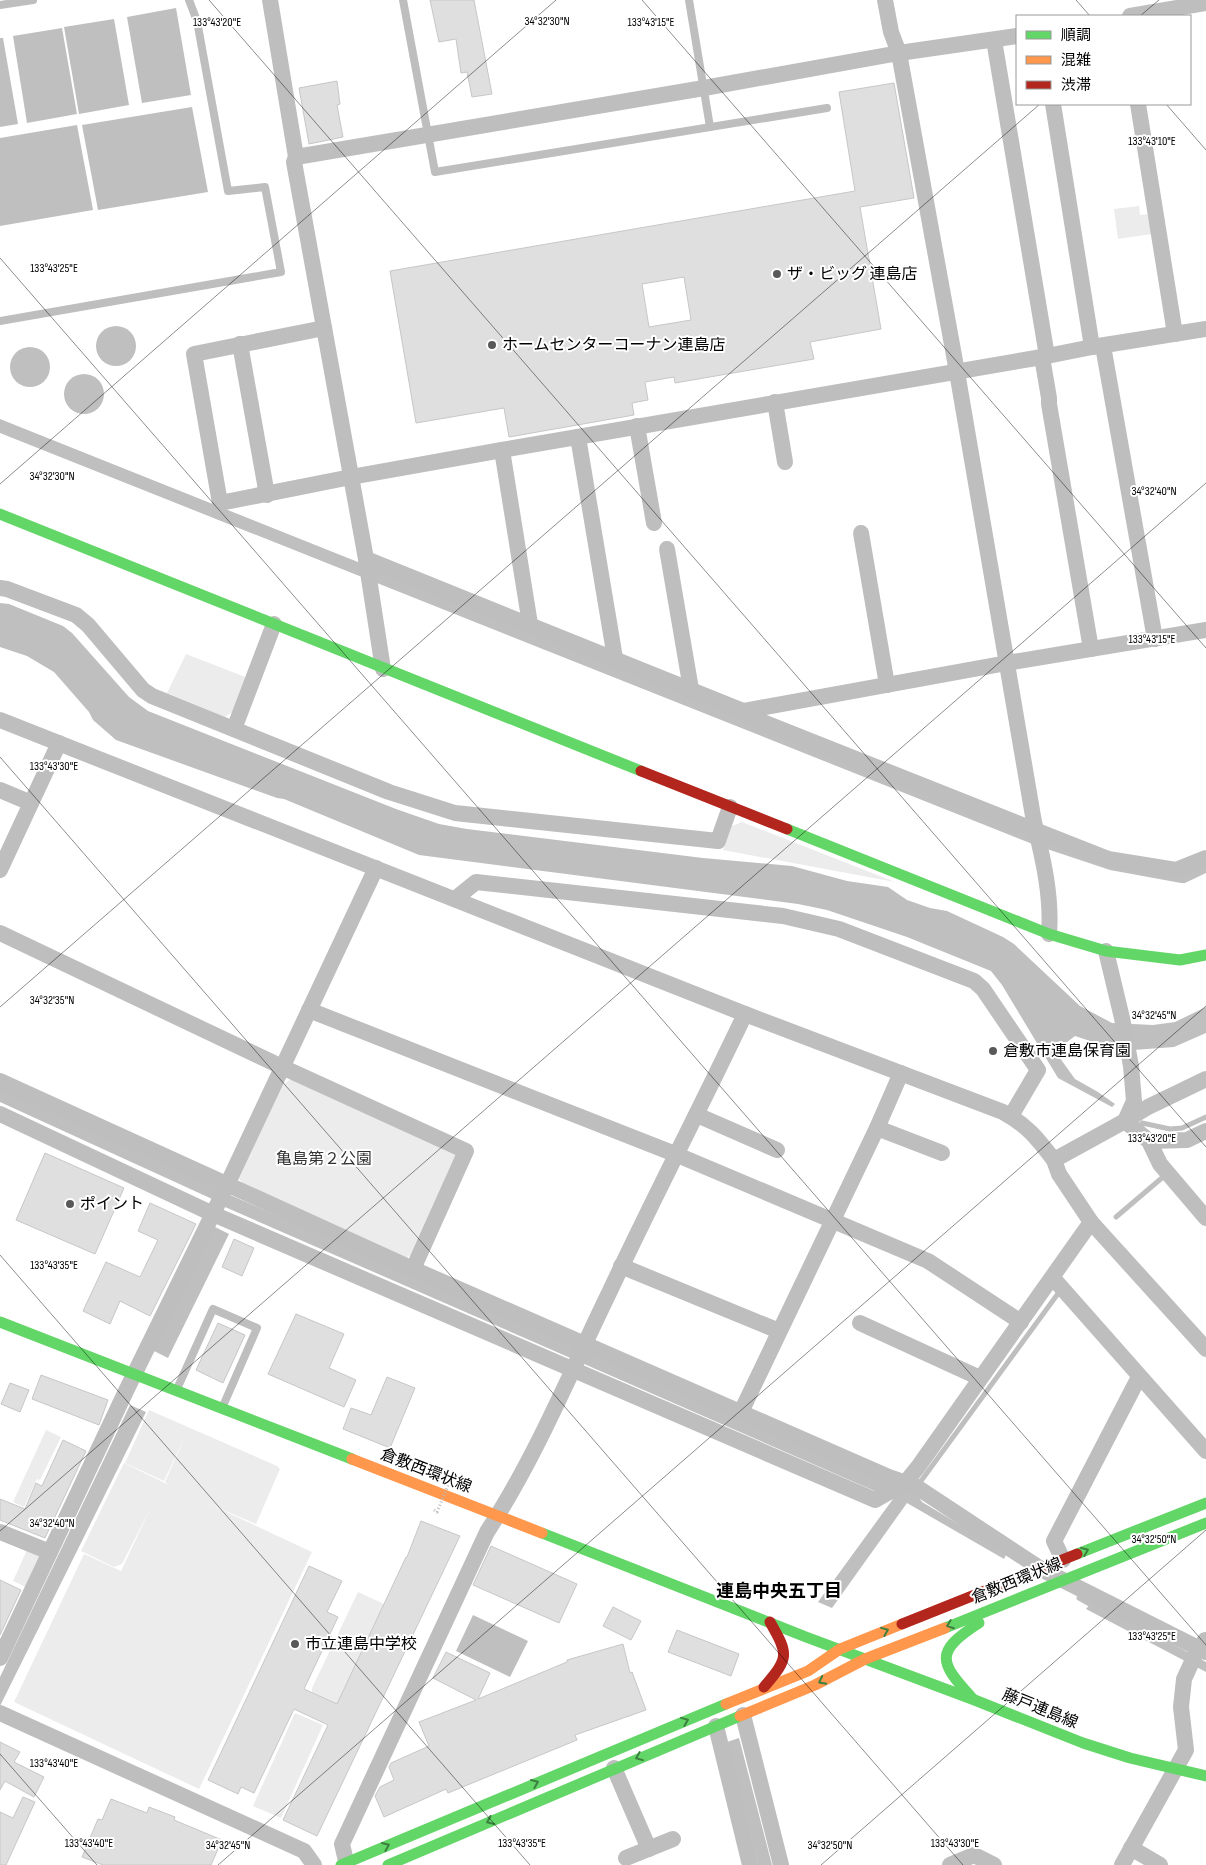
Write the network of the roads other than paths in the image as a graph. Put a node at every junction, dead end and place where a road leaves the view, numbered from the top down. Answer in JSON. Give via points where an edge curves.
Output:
{"nodes":[{"id":1,"x":33,"y":0,"type":"edge"},
{"id":2,"x":189,"y":0,"type":"edge"},
{"id":3,"x":270,"y":0,"type":"edge"},
{"id":4,"x":404,"y":0,"type":"edge"},
{"id":5,"x":688,"y":0,"type":"edge"},
{"id":6,"x":885,"y":0,"type":"edge"},
{"id":7,"x":1206,"y":3,"type":"edge"},
{"id":8,"x":0,"y":5,"type":"edge"},
{"id":9,"x":1136,"y":15,"type":"edge"},
{"id":10,"x":1016,"y":36,"type":"edge"},
{"id":11,"x":994,"y":40,"type":"junction"},
{"id":12,"x":899,"y":53,"type":"junction"},
{"id":13,"x":704,"y":88,"type":"junction"},
{"id":14,"x":1053,"y":105,"type":"edge"},
{"id":15,"x":1138,"y":105,"type":"edge"},
{"id":16,"x":827,"y":108,"type":"dead end"},
{"id":17,"x":710,"y":127,"type":"junction"},
{"id":18,"x":428,"y":135,"type":"junction"},
{"id":19,"x":296,"y":157,"type":"junction"},
{"id":20,"x":0,"y":322,"type":"edge"},
{"id":21,"x":324,"y":328,"type":"junction"},
{"id":22,"x":1206,"y":329,"type":"edge"},
{"id":23,"x":1175,"y":334,"type":"junction"},
{"id":24,"x":240,"y":344,"type":"junction"},
{"id":25,"x":1098,"y":346,"type":"junction"},
{"id":26,"x":1045,"y":356,"type":"junction"},
{"id":27,"x":957,"y":372,"type":"junction"},
{"id":28,"x":775,"y":402,"type":"junction"},
{"id":29,"x":637,"y":426,"type":"junction"},
{"id":30,"x":578,"y":437,"type":"junction"},
{"id":31,"x":502,"y":450,"type":"junction"},
{"id":32,"x":784,"y":462,"type":"dead end"},
{"id":33,"x":351,"y":477,"type":"junction"},
{"id":34,"x":267,"y":495,"type":"junction"},
{"id":35,"x":0,"y":514,"type":"edge"},
{"id":36,"x":654,"y":523,"type":"dead end"},
{"id":37,"x":861,"y":533,"type":"dead end"},
{"id":38,"x":667,"y":548,"type":"dead end"},
{"id":39,"x":366,"y":562,"type":"junction"},
{"id":40,"x":0,"y":588,"type":"edge"},
{"id":41,"x":274,"y":624,"type":"junction"},
{"id":42,"x":530,"y":624,"type":"junction"},
{"id":43,"x":1206,"y":630,"type":"edge"},
{"id":44,"x":1155,"y":638,"type":"junction"},
{"id":45,"x":1091,"y":649,"type":"junction"},
{"id":46,"x":615,"y":658,"type":"junction"},
{"id":47,"x":1007,"y":663,"type":"junction"},
{"id":48,"x":383,"y":668,"type":"junction"},
{"id":49,"x":887,"y":685,"type":"junction"},
{"id":50,"x":691,"y":689,"type":"junction"},
{"id":51,"x":743,"y":711,"type":"junction"},
{"id":52,"x":0,"y":720,"type":"edge"},
{"id":53,"x":234,"y":729,"type":"junction"},
{"id":54,"x":59,"y":743,"type":"junction"},
{"id":55,"x":0,"y":790,"type":"edge"},
{"id":56,"x":31,"y":803,"type":"junction"},
{"id":57,"x":730,"y":806,"type":"junction"},
{"id":58,"x":1038,"y":838,"type":"junction"},
{"id":59,"x":1206,"y":858,"type":"edge"},
{"id":60,"x":376,"y":868,"type":"junction"},
{"id":61,"x":0,"y":870,"type":"edge"},
{"id":62,"x":455,"y":899,"type":"junction"},
{"id":63,"x":0,"y":932,"type":"edge"},
{"id":64,"x":1049,"y":934,"type":"junction"},
{"id":65,"x":1106,"y":951,"type":"junction"},
{"id":66,"x":1206,"y":954,"type":"edge"},
{"id":67,"x":309,"y":1010,"type":"junction"},
{"id":68,"x":745,"y":1014,"type":"junction"},
{"id":69,"x":282,"y":1068,"type":"junction"},
{"id":70,"x":901,"y":1073,"type":"junction"},
{"id":71,"x":1206,"y":1079,"type":"edge"},
{"id":72,"x":0,"y":1081,"type":"edge"},
{"id":73,"x":0,"y":1114,"type":"edge"},
{"id":74,"x":697,"y":1115,"type":"junction"},
{"id":75,"x":1011,"y":1116,"type":"junction"},
{"id":76,"x":1125,"y":1121,"type":"junction"},
{"id":77,"x":877,"y":1128,"type":"junction"},
{"id":78,"x":1206,"y":1131,"type":"edge"},
{"id":79,"x":1149,"y":1142,"type":"junction"},
{"id":80,"x":777,"y":1150,"type":"dead end"},
{"id":81,"x":675,"y":1154,"type":"junction"},
{"id":82,"x":942,"y":1154,"type":"dead end"},
{"id":83,"x":1054,"y":1160,"type":"junction"},
{"id":84,"x":226,"y":1188,"type":"junction"},
{"id":85,"x":215,"y":1211,"type":"junction"},
{"id":86,"x":1206,"y":1218,"type":"edge"},
{"id":87,"x":833,"y":1220,"type":"junction"},
{"id":88,"x":1091,"y":1222,"type":"junction"},
{"id":89,"x":621,"y":1266,"type":"junction"},
{"id":90,"x":414,"y":1269,"type":"junction"},
{"id":91,"x":1053,"y":1278,"type":"junction"},
{"id":92,"x":0,"y":1322,"type":"edge"},
{"id":93,"x":1021,"y":1322,"type":"junction"},
{"id":94,"x":860,"y":1323,"type":"dead end"},
{"id":95,"x":779,"y":1331,"type":"junction"},
{"id":96,"x":584,"y":1344,"type":"junction"},
{"id":97,"x":1206,"y":1349,"type":"edge"},
{"id":98,"x":575,"y":1365,"type":"junction"},
{"id":99,"x":134,"y":1375,"type":"junction"},
{"id":100,"x":1139,"y":1377,"type":"junction"},
{"id":101,"x":980,"y":1378,"type":"junction"},
{"id":102,"x":176,"y":1391,"type":"junction"},
{"id":103,"x":221,"y":1409,"type":"junction"},
{"id":104,"x":741,"y":1412,"type":"junction"},
{"id":105,"x":1206,"y":1451,"type":"edge"},
{"id":106,"x":902,"y":1484,"type":"junction"},
{"id":107,"x":1206,"y":1503,"type":"edge"},
{"id":108,"x":497,"y":1516,"type":"junction"},
{"id":109,"x":1206,"y":1523,"type":"edge"},
{"id":110,"x":0,"y":1532,"type":"edge"},
{"id":111,"x":50,"y":1552,"type":"junction"},
{"id":112,"x":1064,"y":1560,"type":"junction"},
{"id":113,"x":1041,"y":1569,"type":"junction"},
{"id":114,"x":1064,"y":1579,"type":"junction"},
{"id":115,"x":1016,"y":1600,"type":"junction"},
{"id":116,"x":770,"y":1622,"type":"junction"},
{"id":117,"x":840,"y":1649,"type":"junction"},
{"id":118,"x":1199,"y":1651,"type":"edge"},
{"id":119,"x":0,"y":1658,"type":"edge"},
{"id":120,"x":865,"y":1659,"type":"junction"},
{"id":121,"x":761,"y":1690,"type":"junction"},
{"id":122,"x":972,"y":1699,"type":"junction"},
{"id":123,"x":0,"y":1713,"type":"edge"},
{"id":124,"x":743,"y":1715,"type":"junction"},
{"id":125,"x":716,"y":1726,"type":"junction"},
{"id":126,"x":614,"y":1768,"type":"junction"},
{"id":127,"x":1174,"y":1768,"type":"junction"},
{"id":128,"x":1206,"y":1776,"type":"edge"},
{"id":129,"x":673,"y":1838,"type":"dead end"},
{"id":130,"x":1131,"y":1848,"type":"junction"},
{"id":131,"x":649,"y":1849,"type":"junction"},
{"id":132,"x":626,"y":1858,"type":"dead end"},
{"id":133,"x":345,"y":1864,"type":"edge"},
{"id":134,"x":314,"y":1865,"type":"edge"},
{"id":135,"x":388,"y":1865,"type":"edge"},
{"id":136,"x":750,"y":1865,"type":"edge"},
{"id":137,"x":781,"y":1865,"type":"edge"},
{"id":138,"x":950,"y":1865,"type":"edge"},
{"id":139,"x":994,"y":1865,"type":"edge"},
{"id":140,"x":1122,"y":1865,"type":"edge"},
{"id":141,"x":1160,"y":1865,"type":"edge"}],
"edges":[{"from":1,"to":8,"type":"lane"},
{"from":2,"to":20,"type":"lane","via":[[197,21],[228,191],[265,187],[281,272]]},
{"from":3,"to":19,"type":"street"},
{"from":4,"to":18,"type":"lane"},
{"from":5,"to":13,"type":"lane"},
{"from":6,"to":12,"type":"street"},
{"from":7,"to":9,"type":"street"},
{"from":10,"to":11,"type":"street"},
{"from":11,"to":12,"type":"street"},
{"from":11,"to":26,"type":"street"},
{"from":12,"to":13,"type":"street"},
{"from":12,"to":27,"type":"street"},
{"from":13,"to":17,"type":"lane"},
{"from":13,"to":18,"type":"street"},
{"from":14,"to":25,"type":"street"},
{"from":15,"to":23,"type":"street"},
{"from":16,"to":17,"type":"lane"},
{"from":17,"to":18,"type":"lane","via":[[435,172]]},
{"from":18,"to":19,"type":"street"},
{"from":19,"to":21,"type":"street","via":[[294,162]]},
{"from":21,"to":24,"type":"street"},
{"from":21,"to":33,"type":"street"},
{"from":22,"to":23,"type":"street"},
{"from":23,"to":25,"type":"street"},
{"from":24,"to":34,"type":"street"},
{"from":24,"to":34,"type":"street","via":[[194,354],[220,504]]},
{"from":25,"to":26,"type":"street"},
{"from":25,"to":44,"type":"street"},
{"from":26,"to":27,"type":"street"},
{"from":26,"to":45,"type":"street","via":[[1049,404]]},
{"from":27,"to":28,"type":"street"},
{"from":27,"to":47,"type":"street"},
{"from":28,"to":29,"type":"street"},
{"from":28,"to":32,"type":"street"},
{"from":29,"to":30,"type":"street"},
{"from":29,"to":36,"type":"street"},
{"from":30,"to":31,"type":"street"},
{"from":30,"to":46,"type":"street"},
{"from":31,"to":33,"type":"street"},
{"from":31,"to":42,"type":"street"},
{"from":33,"to":34,"type":"street"},
{"from":33,"to":39,"type":"street"},
{"from":35,"to":41,"type":"street"},
{"from":37,"to":49,"type":"street"},
{"from":38,"to":50,"type":"street"},
{"from":39,"to":42,"type":"street"},
{"from":39,"to":48,"type":"street"},
{"from":40,"to":53,"type":"street","via":[[76,615],[143,690]]},
{"from":41,"to":48,"type":"street"},
{"from":41,"to":53,"type":"street"},
{"from":42,"to":46,"type":"street"},
{"from":43,"to":44,"type":"street"},
{"from":44,"to":45,"type":"street"},
{"from":45,"to":47,"type":"street"},
{"from":46,"to":50,"type":"street"},
{"from":47,"to":49,"type":"street"},
{"from":47,"to":58,"type":"street"},
{"from":48,"to":57,"type":"street"},
{"from":49,"to":51,"type":"street"},
{"from":50,"to":51,"type":"street"},
{"from":51,"to":58,"type":"street"},
{"from":52,"to":54,"type":"street"},
{"from":53,"to":57,"type":"street","via":[[389,792],[455,813],[718,841]]},
{"from":54,"to":56,"type":"street"},
{"from":54,"to":60,"type":"street"},
{"from":55,"to":56,"type":"street"},
{"from":56,"to":61,"type":"street"},
{"from":57,"to":64,"type":"street"},
{"from":58,"to":59,"type":"street","via":[[1108,858],[1167,870],[1185,868]]},
{"from":58,"to":64,"type":"street","via":[[1051,914]]},
{"from":60,"to":62,"type":"street"},
{"from":60,"to":67,"type":"street"},
{"from":62,"to":68,"type":"street"},
{"from":62,"to":75,"type":"street","via":[[476,882],[783,916],[839,929],[974,981],[983,988],[1038,1070]]},
{"from":63,"to":69,"type":"street"},
{"from":64,"to":65,"type":"street"},
{"from":65,"to":66,"type":"street","via":[[1180,960]]},
{"from":65,"to":76,"type":"street","via":[[1131,1066],[1134,1101]]},
{"from":67,"to":69,"type":"street"},
{"from":67,"to":81,"type":"street"},
{"from":68,"to":70,"type":"street"},
{"from":68,"to":74,"type":"street"},
{"from":69,"to":84,"type":"street"},
{"from":69,"to":90,"type":"street","via":[[466,1151]]},
{"from":70,"to":75,"type":"street"},
{"from":70,"to":77,"type":"street"},
{"from":71,"to":76,"type":"street"},
{"from":72,"to":84,"type":"street"},
{"from":73,"to":85,"type":"street"},
{"from":74,"to":80,"type":"street"},
{"from":74,"to":81,"type":"street"},
{"from":75,"to":83,"type":"street","via":[[1034,1133]]},
{"from":76,"to":79,"type":"street"},
{"from":76,"to":83,"type":"street"},
{"from":77,"to":82,"type":"street"},
{"from":77,"to":87,"type":"street"},
{"from":78,"to":79,"type":"street","via":[[1187,1140]]},
{"from":79,"to":86,"type":"street","via":[[1160,1164]]},
{"from":81,"to":87,"type":"street"},
{"from":81,"to":89,"type":"street"},
{"from":83,"to":88,"type":"street","via":[[1059,1174]]},
{"from":84,"to":85,"type":"street"},
{"from":84,"to":90,"type":"street"},
{"from":85,"to":98,"type":"street"},
{"from":85,"to":99,"type":"street"},
{"from":87,"to":93,"type":"street","via":[[928,1261]]},
{"from":87,"to":95,"type":"street"},
{"from":88,"to":91,"type":"street"},
{"from":88,"to":97,"type":"street"},
{"from":89,"to":95,"type":"street"},
{"from":89,"to":96,"type":"street"},
{"from":90,"to":96,"type":"street"},
{"from":91,"to":93,"type":"street"},
{"from":91,"to":100,"type":"street"},
{"from":92,"to":99,"type":"street","name":"倉敷西環状線"},
{"from":93,"to":101,"type":"street"},
{"from":94,"to":101,"type":"street"},
{"from":95,"to":104,"type":"street"},
{"from":96,"to":98,"type":"street"},
{"from":96,"to":104,"type":"street"},
{"from":98,"to":106,"type":"street","via":[[875,1500]]},
{"from":98,"to":108,"type":"street"},
{"from":99,"to":102,"type":"street","name":"倉敷西環状線"},
{"from":99,"to":111,"type":"street"},
{"from":100,"to":105,"type":"street"},
{"from":100,"to":112,"type":"street","via":[[1054,1541]]},
{"from":101,"to":106,"type":"street","via":[[918,1467]]},
{"from":102,"to":103,"type":"street","name":"倉敷西環状線"},
{"from":102,"to":103,"type":"lane","via":[[213,1309],[257,1328]]},
{"from":103,"to":108,"type":"street","name":"倉敷西環状線"},
{"from":104,"to":106,"type":"street"},
{"from":106,"to":113,"type":"street","via":[[915,1486]]},
{"from":112,"to":107,"type":"street","name":"倉敷西環状線","one_way":true},
{"from":108,"to":116,"type":"street","name":"倉敷西環状線"},
{"from":108,"to":133,"type":"street","via":[[342,1844]]},
{"from":109,"to":114,"type":"street","name":"倉敷西環状線"},
{"from":110,"to":111,"type":"street"},
{"from":111,"to":119,"type":"street"},
{"from":112,"to":113,"type":"street","name":"倉敷西環状線"},
{"from":113,"to":114,"type":"street"},
{"from":117,"to":113,"type":"street","name":"倉敷西環状線","one_way":true},
{"from":114,"to":115,"type":"street","name":"倉敷西環状線"},
{"from":114,"to":118,"type":"street"},
{"from":115,"to":120,"type":"street","name":"倉敷西環状線","one_way":true},
{"from":115,"to":122,"type":"street","via":[[960,1635],[950,1645],[947,1657],[949,1670]]},
{"from":116,"to":117,"type":"street","name":"倉敷西環状線"},
{"from":116,"to":121,"type":"street","via":[[782,1643],[783,1665]]},
{"from":117,"to":120,"type":"street","name":"倉敷西環状線"},
{"from":117,"to":121,"type":"street","via":[[808,1671]]},
{"from":118,"to":127,"type":"street","via":[[1184,1679],[1181,1707],[1186,1750]]},
{"from":120,"to":122,"type":"street","name":"藤戸連島線"},
{"from":120,"to":124,"type":"street","one_way":true,"via":[[815,1685]]},
{"from":133,"to":121,"type":"street","one_way":true},
{"from":122,"to":127,"type":"street","name":"藤戸連島線","via":[[1083,1743]]},
{"from":123,"to":134,"type":"street","via":[[304,1851]]},
{"from":124,"to":125,"type":"street"},
{"from":124,"to":137,"type":"street"},
{"from":125,"to":126,"type":"street","one_way":true},
{"from":125,"to":136,"type":"street"},
{"from":126,"to":131,"type":"street"},
{"from":126,"to":135,"type":"street","one_way":true},
{"from":127,"to":128,"type":"street","name":"藤戸連島線"},
{"from":127,"to":130,"type":"street"},
{"from":129,"to":131,"type":"street"},
{"from":130,"to":140,"type":"street"},
{"from":130,"to":141,"type":"street"},
{"from":131,"to":132,"type":"street"},
{"from":138,"to":139,"type":"street","via":[[974,1855]]}]}
